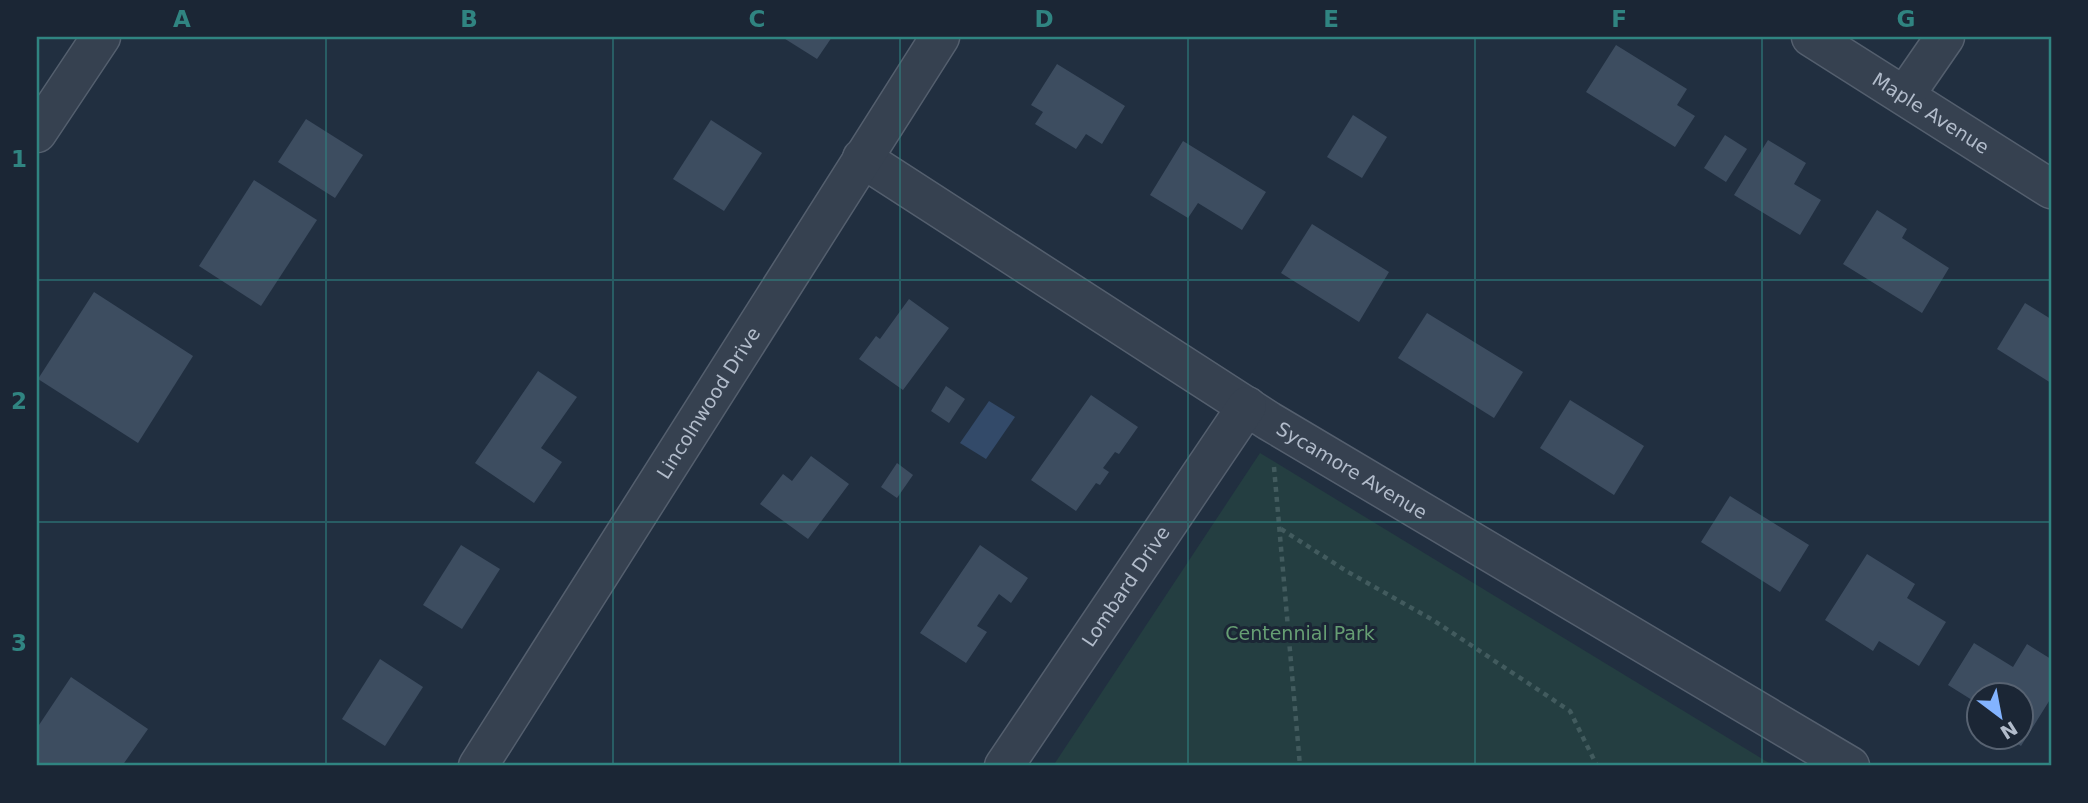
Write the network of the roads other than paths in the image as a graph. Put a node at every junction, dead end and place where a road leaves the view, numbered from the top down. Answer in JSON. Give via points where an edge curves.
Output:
{"nodes":[{"id":1,"x":101,"y":37,"type":"edge"},
{"id":2,"x":940,"y":37,"type":"edge"},
{"id":3,"x":1811,"y":37,"type":"edge"},
{"id":4,"x":1945,"y":37,"type":"edge"},
{"id":5,"x":1905,"y":95,"type":"junction"},
{"id":6,"x":37,"y":133,"type":"edge"},
{"id":7,"x":862,"y":158,"type":"junction"},
{"id":8,"x":2051,"y":188,"type":"edge"},
{"id":9,"x":1258,"y":413,"type":"junction"},
{"id":10,"x":478,"y":766,"type":"edge"},
{"id":11,"x":1004,"y":766,"type":"edge"},
{"id":12,"x":1850,"y":766,"type":"edge"}],
"edges":[{"from":1,"to":6,"type":"street"},
{"from":2,"to":7,"type":"street","name":"Lincolnwood Drive"},
{"from":3,"to":5,"type":"street","name":"Maple Avenue"},
{"from":4,"to":5,"type":"street"},
{"from":5,"to":8,"type":"street","name":"Maple Avenue"},
{"from":7,"to":9,"type":"street","name":"Sycamore Avenue"},
{"from":7,"to":10,"type":"street","name":"Lincolnwood Drive"},
{"from":9,"to":11,"type":"street","name":"Lombard Drive"},
{"from":9,"to":12,"type":"street","name":"Sycamore Avenue"}]}
